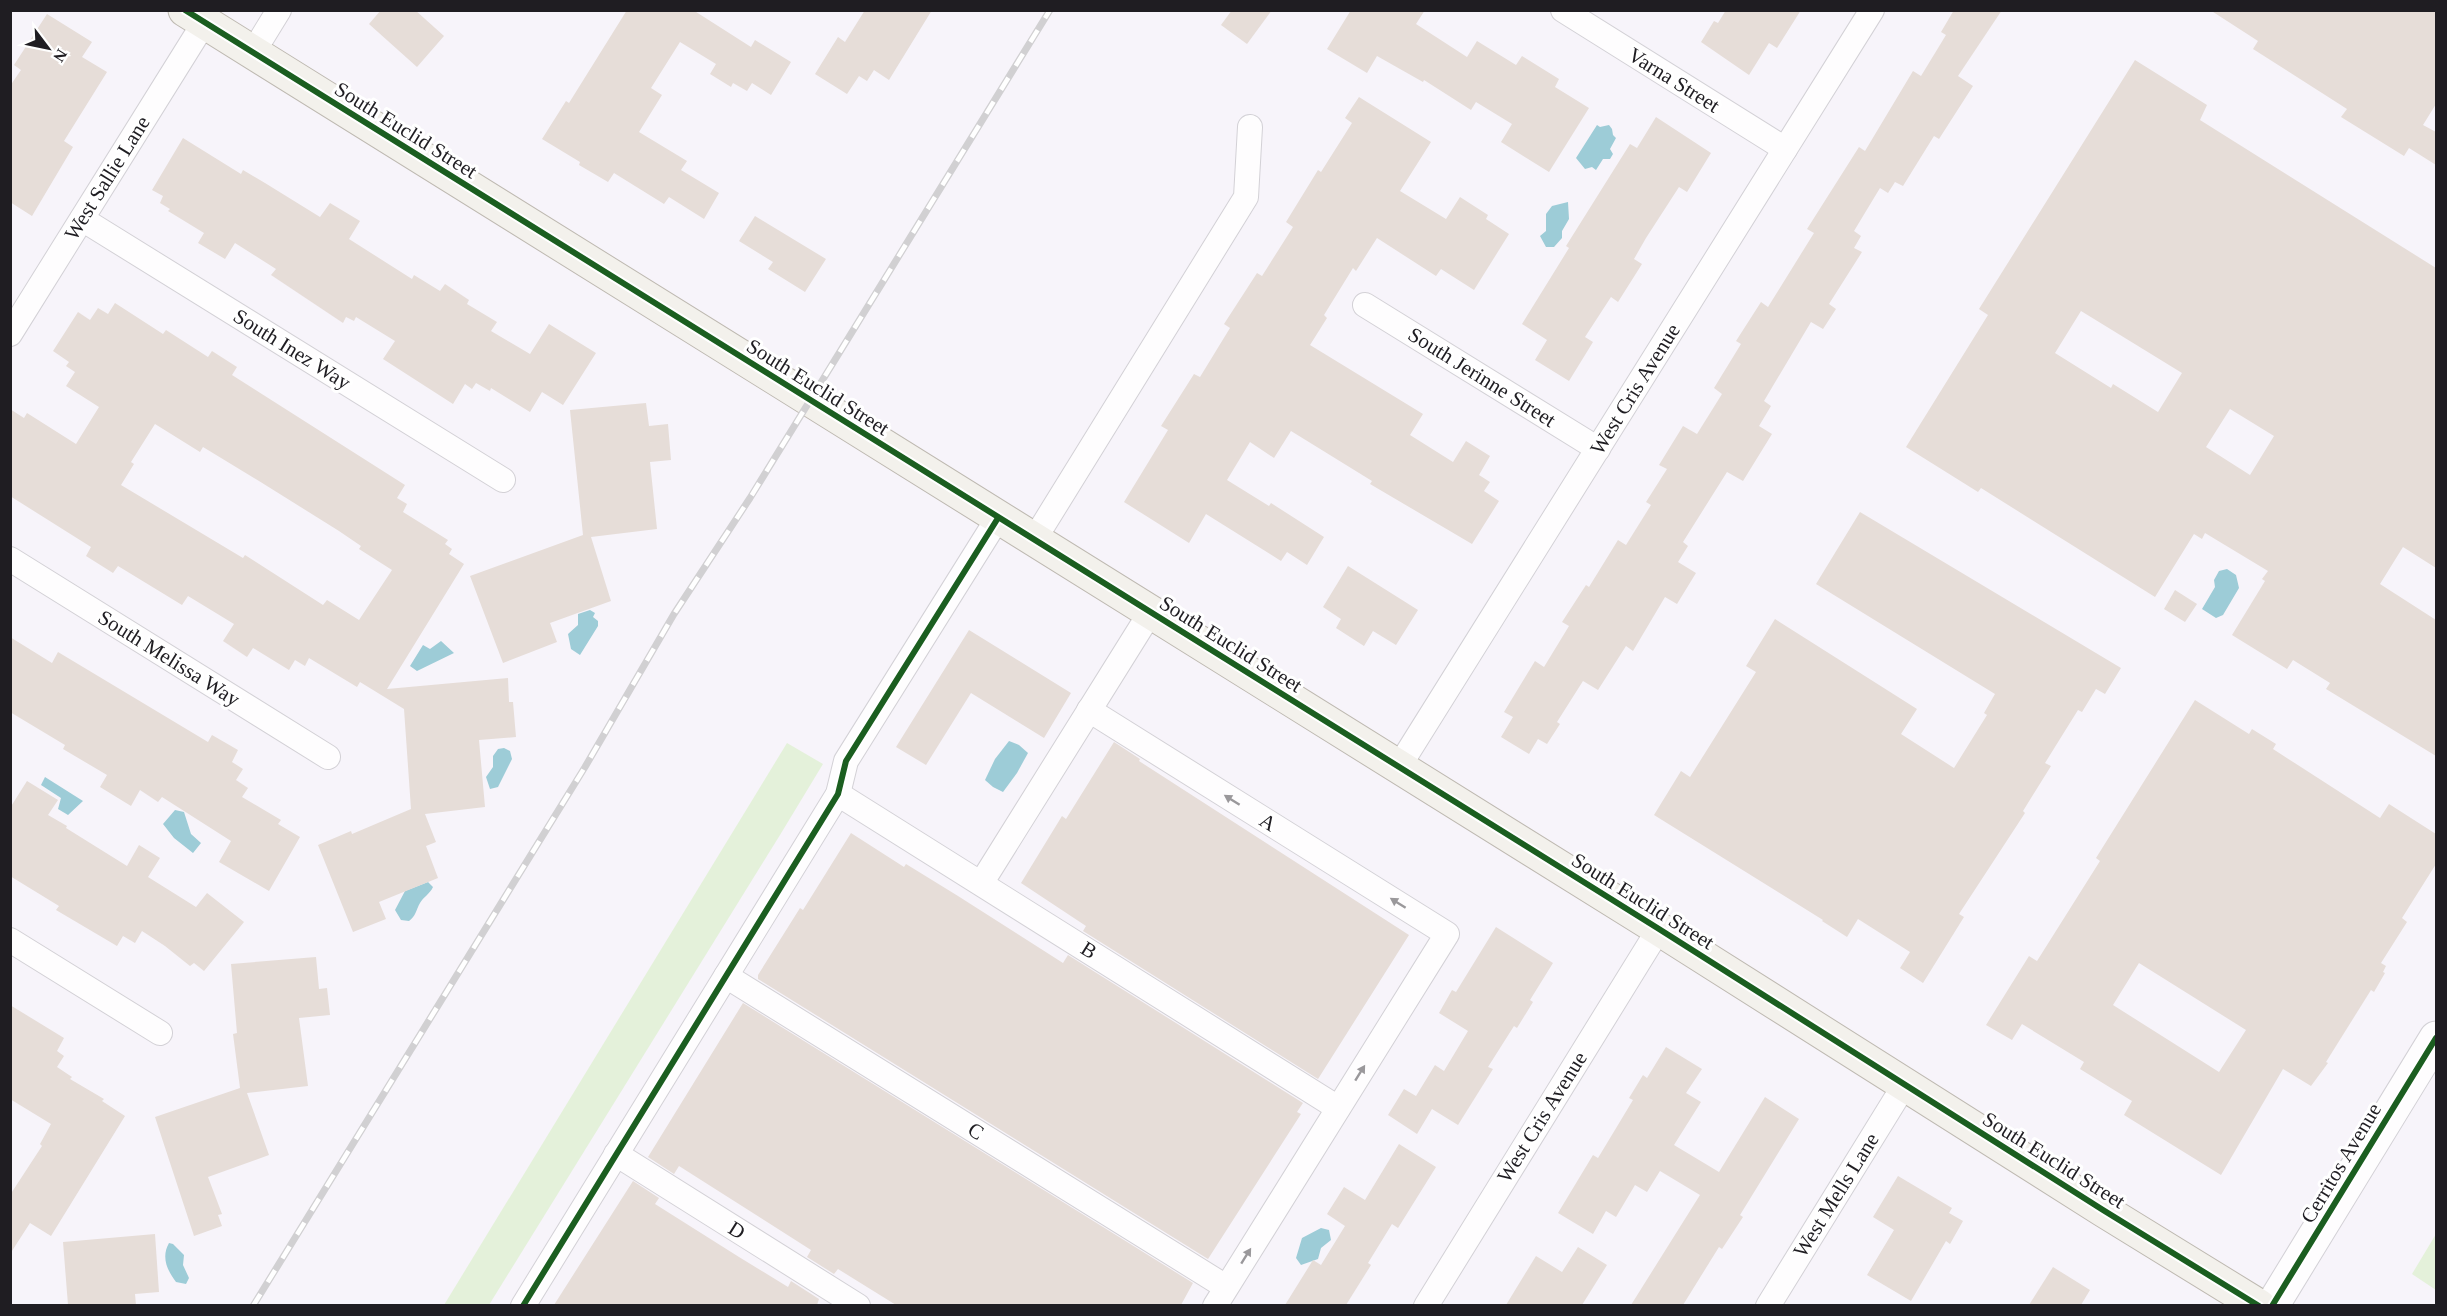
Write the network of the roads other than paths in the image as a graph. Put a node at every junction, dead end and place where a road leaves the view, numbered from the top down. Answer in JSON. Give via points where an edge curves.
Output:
{"nodes":[{"id":1,"x":279,"y":10,"type":"edge"},
{"id":2,"x":1563,"y":10,"type":"edge"},
{"id":3,"x":1872,"y":10,"type":"edge"},
{"id":4,"x":194,"y":17,"type":"edge"},
{"id":5,"x":252,"y":54,"type":"junction"},
{"id":6,"x":1250,"y":127,"type":"dead end"},
{"id":7,"x":1785,"y":149,"type":"junction"},
{"id":8,"x":82,"y":219,"type":"junction"},
{"id":9,"x":1365,"y":305,"type":"dead end"},
{"id":10,"x":10,"y":334,"type":"edge"},
{"id":11,"x":1598,"y":449,"type":"junction"},
{"id":12,"x":503,"y":480,"type":"dead end"},
{"id":13,"x":998,"y":518,"type":"junction"},
{"id":14,"x":1034,"y":540,"type":"junction"},
{"id":15,"x":10,"y":559,"type":"edge"},
{"id":16,"x":1150,"y":613,"type":"junction"},
{"id":17,"x":1089,"y":710,"type":"junction"},
{"id":18,"x":328,"y":757,"type":"dead end"},
{"id":19,"x":1398,"y":768,"type":"junction"},
{"id":20,"x":838,"y":794,"type":"junction"},
{"id":21,"x":982,"y":882,"type":"junction"},
{"id":22,"x":1659,"y":929,"type":"junction"},
{"id":23,"x":10,"y":940,"type":"edge"},
{"id":24,"x":726,"y":976,"type":"junction"},
{"id":25,"x":159,"y":1033,"type":"dead end"},
{"id":26,"x":2436,"y":1038,"type":"edge"},
{"id":27,"x":1905,"y":1084,"type":"junction"},
{"id":28,"x":1338,"y":1108,"type":"junction"},
{"id":29,"x":616,"y":1154,"type":"junction"},
{"id":30,"x":1221,"y":1296,"type":"edge"},
{"id":31,"x":523,"y":1305,"type":"edge"},
{"id":32,"x":858,"y":1305,"type":"edge"},
{"id":33,"x":1426,"y":1305,"type":"edge"},
{"id":34,"x":1768,"y":1305,"type":"edge"},
{"id":35,"x":2259,"y":1305,"type":"edge"},
{"id":36,"x":2272,"y":1305,"type":"edge"}],
"edges":[{"from":1,"to":5,"type":"street"},
{"from":2,"to":7,"type":"street","name":"Varna Street"},
{"from":3,"to":7,"type":"street","name":"West Cris Avenue"},
{"from":4,"to":5,"type":"main road","name":"South Euclid Street"},
{"from":4,"to":8,"type":"street","name":"West Sallie Lane"},
{"from":5,"to":13,"type":"main road","name":"South Euclid Street"},
{"from":6,"to":14,"type":"street","via":[[1246,197]]},
{"from":7,"to":11,"type":"street","name":"West Cris Avenue"},
{"from":8,"to":10,"type":"street","name":"West Sallie Lane"},
{"from":8,"to":12,"type":"street","name":"South Inez Way"},
{"from":9,"to":11,"type":"street","name":"South Jerinne Street"},
{"from":11,"to":19,"type":"street","name":"West Cris Avenue"},
{"from":13,"to":14,"type":"main road","name":"South Euclid Street"},
{"from":13,"to":20,"type":"street","via":[[846,761]]},
{"from":14,"to":16,"type":"main road","name":"South Euclid Street"},
{"from":15,"to":18,"type":"street","name":"South Melissa Way"},
{"from":16,"to":17,"type":"street"},
{"from":16,"to":19,"type":"main road","name":"South Euclid Street"},
{"from":17,"to":21,"type":"street"},
{"from":28,"to":17,"type":"street","name":"A","one_way":true,"via":[[1447,934]]},
{"from":19,"to":22,"type":"main road","name":"South Euclid Street"},
{"from":20,"to":21,"type":"street","name":"B"},
{"from":20,"to":24,"type":"street"},
{"from":21,"to":28,"type":"street","name":"B"},
{"from":22,"to":27,"type":"main road","name":"South Euclid Street"},
{"from":22,"to":33,"type":"street","name":"West Cris Avenue"},
{"from":23,"to":25,"type":"street"},
{"from":24,"to":29,"type":"street"},
{"from":24,"to":30,"type":"street","name":"C"},
{"from":26,"to":36,"type":"street","name":"Cerritos Avenue"},
{"from":27,"to":34,"type":"street","name":"West Mells Lane"},
{"from":27,"to":35,"type":"main road","name":"South Euclid Street"},
{"from":30,"to":28,"type":"street","one_way":true},
{"from":29,"to":31,"type":"street"},
{"from":29,"to":32,"type":"street","name":"D"}]}
